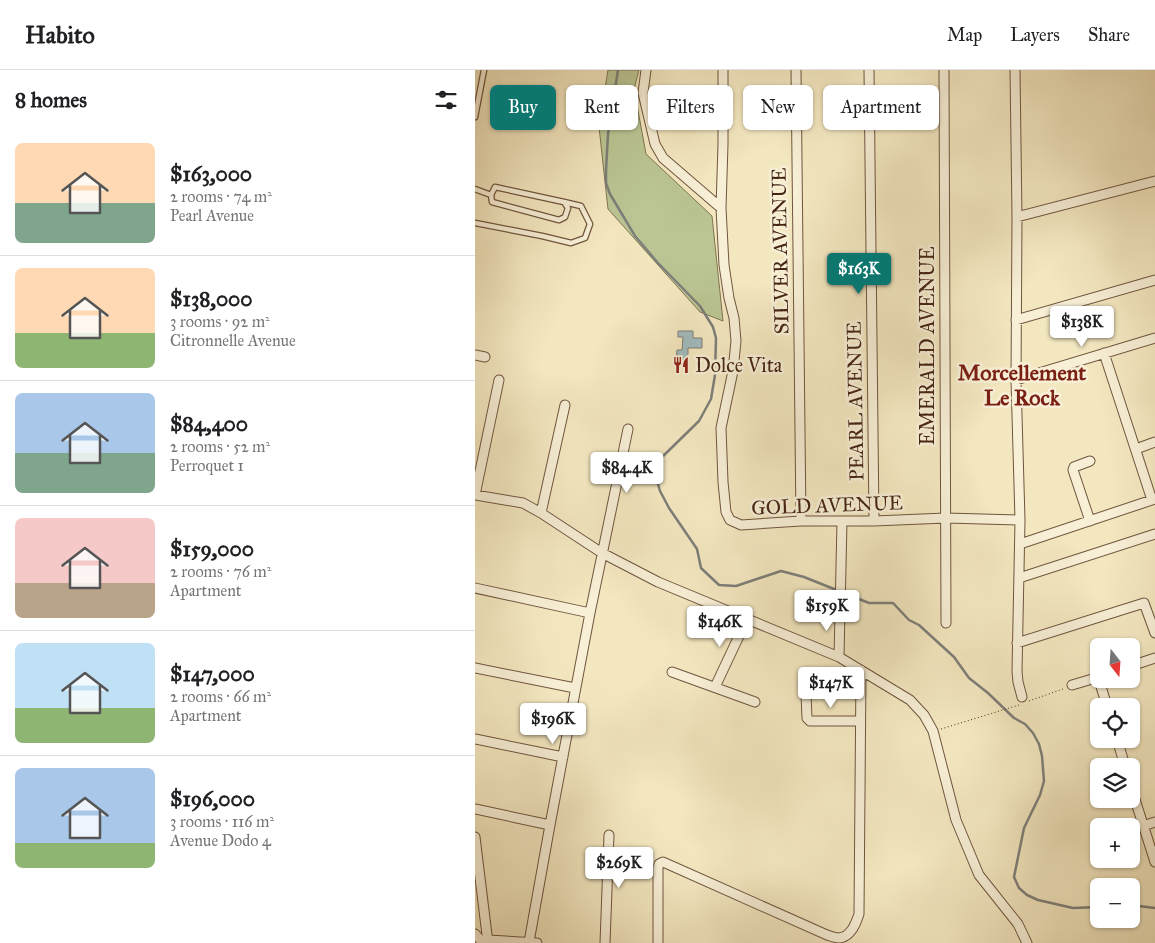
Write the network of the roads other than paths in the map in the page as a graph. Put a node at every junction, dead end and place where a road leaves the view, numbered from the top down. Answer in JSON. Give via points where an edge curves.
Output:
{"nodes":[{"id":1,"x":484,"y":70,"type":"edge"},
{"id":2,"x":646,"y":70,"type":"edge"},
{"id":3,"x":723,"y":70,"type":"edge"},
{"id":4,"x":796,"y":70,"type":"edge"},
{"id":5,"x":869,"y":70,"type":"edge"},
{"id":6,"x":944,"y":70,"type":"edge"},
{"id":7,"x":1015,"y":70,"type":"edge"},
{"id":8,"x":475,"y":117,"type":"edge"},
{"id":9,"x":1155,"y":181,"type":"edge"},
{"id":10,"x":475,"y":189,"type":"edge"},
{"id":11,"x":491,"y":195,"type":"junction"},
{"id":12,"x":563,"y":202,"type":"junction"},
{"id":13,"x":721,"y":208,"type":"junction"},
{"id":14,"x":1017,"y":217,"type":"junction"},
{"id":15,"x":475,"y":223,"type":"edge"},
{"id":16,"x":1155,"y":280,"type":"edge"},
{"id":17,"x":1016,"y":320,"type":"junction"},
{"id":18,"x":1155,"y":338,"type":"edge"},
{"id":19,"x":1104,"y":353,"type":"junction"},
{"id":20,"x":499,"y":380,"type":"dead end"},
{"id":21,"x":1016,"y":380,"type":"junction"},
{"id":22,"x":565,"y":405,"type":"dead end"},
{"id":23,"x":628,"y":429,"type":"dead end"},
{"id":24,"x":1155,"y":442,"type":"edge"},
{"id":25,"x":1136,"y":449,"type":"junction"},
{"id":26,"x":1089,"y":461,"type":"dead end"},
{"id":27,"x":475,"y":495,"type":"edge"},
{"id":28,"x":1154,"y":499,"type":"edge"},
{"id":29,"x":541,"y":513,"type":"junction"},
{"id":30,"x":946,"y":518,"type":"junction"},
{"id":31,"x":1020,"y":520,"type":"junction"},
{"id":32,"x":801,"y":521,"type":"junction"},
{"id":33,"x":842,"y":521,"type":"junction"},
{"id":34,"x":874,"y":521,"type":"junction"},
{"id":35,"x":1090,"y":521,"type":"junction"},
{"id":36,"x":1155,"y":534,"type":"edge"},
{"id":37,"x":1020,"y":544,"type":"junction"},
{"id":38,"x":602,"y":553,"type":"junction"},
{"id":39,"x":1019,"y":578,"type":"junction"},
{"id":40,"x":475,"y":588,"type":"edge"},
{"id":41,"x":590,"y":613,"type":"junction"},
{"id":42,"x":747,"y":619,"type":"junction"},
{"id":43,"x":946,"y":623,"type":"dead end"},
{"id":44,"x":1155,"y":633,"type":"edge"},
{"id":45,"x":1017,"y":643,"type":"junction"},
{"id":46,"x":839,"y":657,"type":"junction"},
{"id":47,"x":1155,"y":658,"type":"edge"},
{"id":48,"x":1140,"y":663,"type":"edge"},
{"id":49,"x":475,"y":668,"type":"edge"},
{"id":50,"x":861,"y":670,"type":"junction"},
{"id":51,"x":672,"y":672,"type":"dead end"},
{"id":52,"x":1090,"y":680,"type":"edge"},
{"id":53,"x":1072,"y":686,"type":"road end"},
{"id":54,"x":715,"y":687,"type":"junction"},
{"id":55,"x":575,"y":688,"type":"junction"},
{"id":56,"x":806,"y":694,"type":"dead end"},
{"id":57,"x":1023,"y":701,"type":"road end"},
{"id":58,"x":755,"y":702,"type":"dead end"},
{"id":59,"x":860,"y":721,"type":"junction"},
{"id":60,"x":475,"y":739,"type":"edge"},
{"id":61,"x":563,"y":757,"type":"junction"},
{"id":62,"x":1137,"y":808,"type":"edge"},
{"id":63,"x":475,"y":809,"type":"edge"},
{"id":64,"x":1155,"y":822,"type":"edge"},
{"id":65,"x":549,"y":825,"type":"junction"},
{"id":66,"x":1143,"y":826,"type":"junction"},
{"id":67,"x":609,"y":835,"type":"dead end"},
{"id":68,"x":475,"y":837,"type":"edge"},
{"id":69,"x":1155,"y":862,"type":"edge"},
{"id":70,"x":475,"y":934,"type":"edge"},
{"id":71,"x":488,"y":942,"type":"edge"},
{"id":72,"x":533,"y":942,"type":"edge"},
{"id":73,"x":605,"y":943,"type":"edge"},
{"id":74,"x":658,"y":943,"type":"edge"},
{"id":75,"x":1027,"y":943,"type":"edge"}],
"edges":[{"from":1,"to":8,"type":"lane"},
{"from":2,"to":13,"type":"street","via":[[643,93],[655,144],[663,158]]},
{"from":3,"to":13,"type":"street","name":"GOLD AVENUE"},
{"from":4,"to":32,"type":"street","name":"SILVER AVENUE"},
{"from":5,"to":34,"type":"street","name":"PEARL AVENUE"},
{"from":6,"to":30,"type":"street","name":"EMERALD AVENUE"},
{"from":7,"to":14,"type":"street"},
{"from":9,"to":14,"type":"street"},
{"from":10,"to":11,"type":"lane"},
{"from":11,"to":12,"type":"lane","via":[[495,187]]},
{"from":11,"to":12,"type":"lane","via":[[492,202],[559,220],[565,217],[568,208]]},
{"from":12,"to":15,"type":"lane","via":[[581,206],[590,224],[585,238],[571,243]]},
{"from":13,"to":32,"type":"street","name":"GOLD AVENUE","via":[[724,265],[735,341],[733,371],[721,428],[726,512],[730,520],[741,525]]},
{"from":14,"to":17,"type":"street"},
{"from":16,"to":17,"type":"street"},
{"from":17,"to":21,"type":"street"},
{"from":18,"to":19,"type":"street"},
{"from":19,"to":21,"type":"street"},
{"from":19,"to":25,"type":"street"},
{"from":20,"to":27,"type":"street"},
{"from":21,"to":31,"type":"street"},
{"from":22,"to":29,"type":"street"},
{"from":23,"to":38,"type":"street"},
{"from":24,"to":25,"type":"street"},
{"from":25,"to":28,"type":"street"},
{"from":26,"to":35,"type":"street","via":[[1073,470]]},
{"from":27,"to":29,"type":"street","via":[[523,503]]},
{"from":28,"to":35,"type":"street"},
{"from":29,"to":38,"type":"street"},
{"from":30,"to":31,"type":"street","name":"GOLD AVENUE"},
{"from":30,"to":34,"type":"street","name":"GOLD AVENUE"},
{"from":30,"to":43,"type":"street","name":"EMERALD AVENUE"},
{"from":31,"to":37,"type":"street"},
{"from":32,"to":33,"type":"street","name":"GOLD AVENUE"},
{"from":33,"to":34,"type":"street","name":"GOLD AVENUE"},
{"from":33,"to":46,"type":"street"},
{"from":35,"to":37,"type":"street"},
{"from":36,"to":39,"type":"street"},
{"from":37,"to":39,"type":"street"},
{"from":38,"to":41,"type":"street"},
{"from":38,"to":42,"type":"street","via":[[658,582]]},
{"from":39,"to":45,"type":"street"},
{"from":40,"to":41,"type":"street"},
{"from":41,"to":55,"type":"street"},
{"from":42,"to":46,"type":"street"},
{"from":42,"to":54,"type":"street"},
{"from":44,"to":45,"type":"street","via":[[1144,603]]},
{"from":45,"to":57,"type":"street","via":[[1017,671]]},
{"from":46,"to":50,"type":"street"},
{"from":47,"to":48,"type":"street"},
{"from":49,"to":55,"type":"street"},
{"from":50,"to":59,"type":"street"},
{"from":50,"to":75,"type":"street","via":[[910,700],[924,715],[933,731],[956,820],[979,875],[1018,924]]},
{"from":51,"to":54,"type":"street"},
{"from":52,"to":53,"type":"street"},
{"from":54,"to":58,"type":"street"},
{"from":55,"to":61,"type":"street"},
{"from":56,"to":59,"type":"street","via":[[807,718],[810,721]]},
{"from":59,"to":74,"type":"street","via":[[859,914],[849,934],[839,938],[827,935],[663,862],[658,868]]},
{"from":60,"to":61,"type":"street"},
{"from":61,"to":65,"type":"street"},
{"from":62,"to":66,"type":"street"},
{"from":63,"to":65,"type":"street"},
{"from":64,"to":66,"type":"street"},
{"from":65,"to":72,"type":"street"},
{"from":66,"to":69,"type":"street"},
{"from":67,"to":73,"type":"street"},
{"from":68,"to":71,"type":"street"},
{"from":70,"to":71,"type":"street","via":[[481,942]]},
{"from":71,"to":72,"type":"street"}]}
